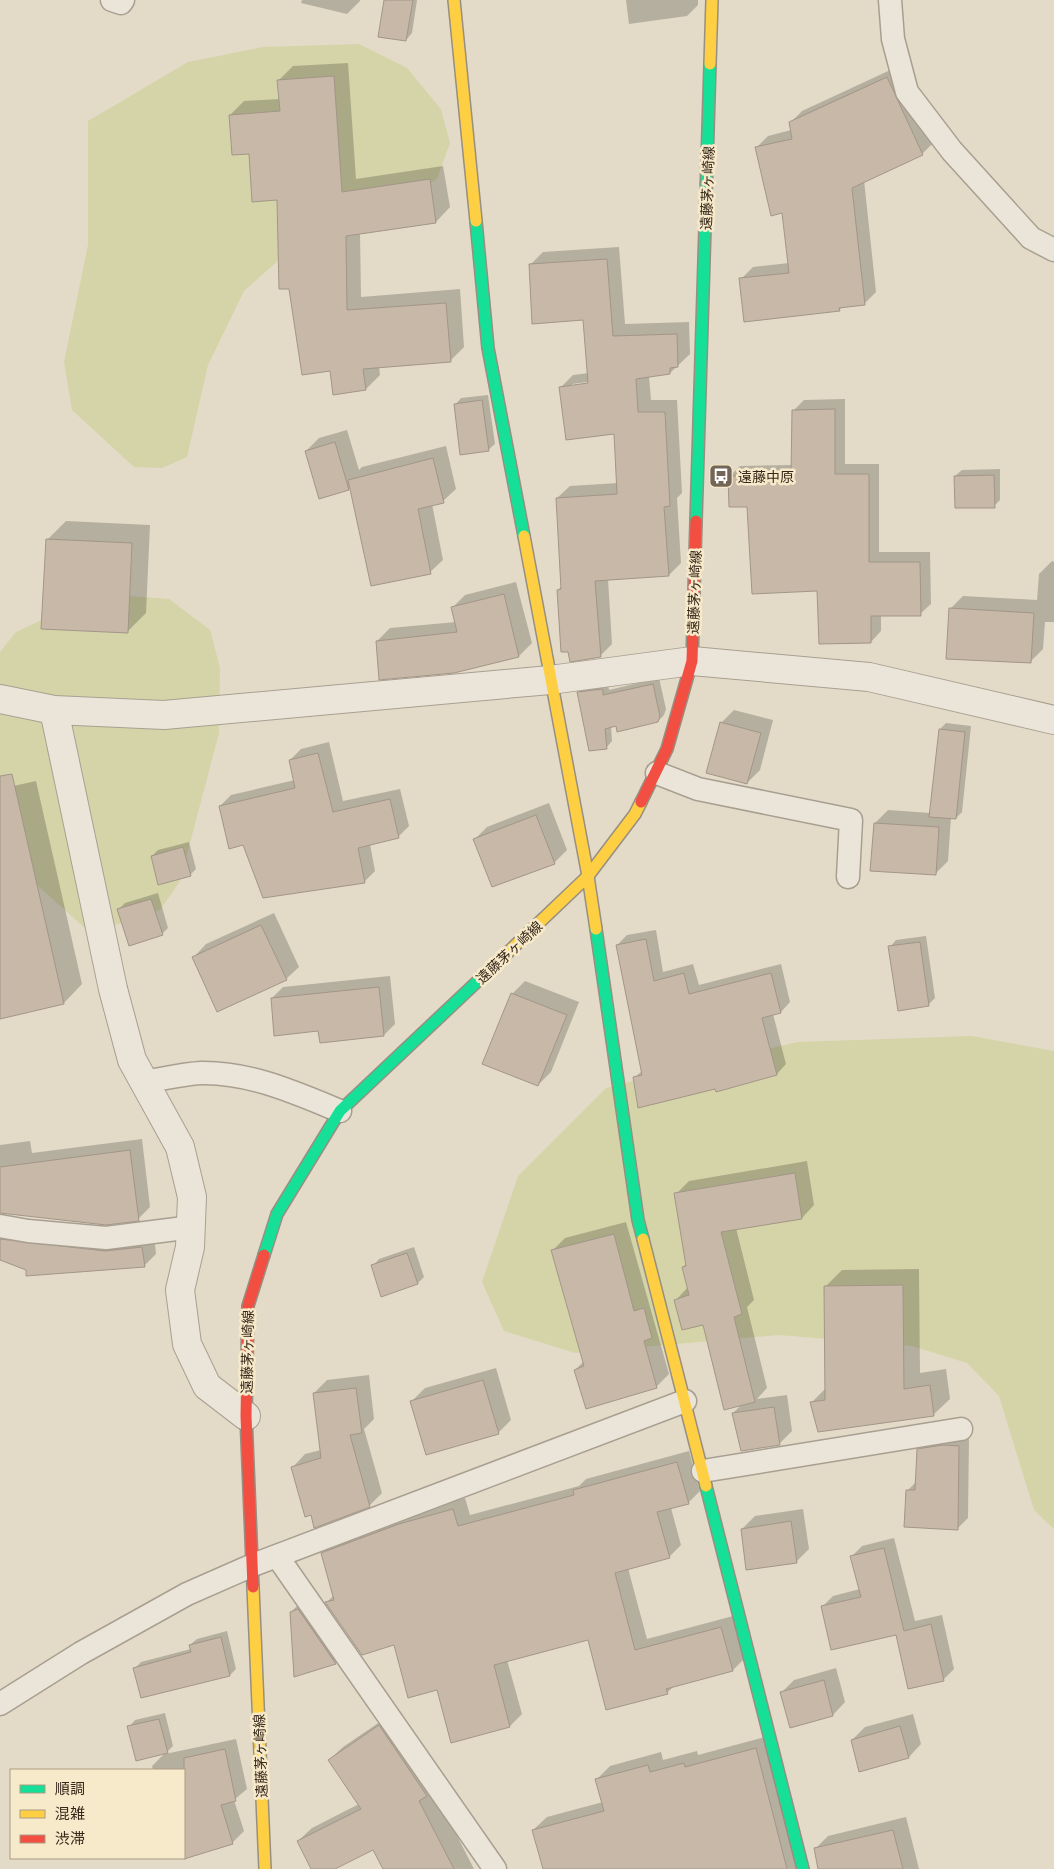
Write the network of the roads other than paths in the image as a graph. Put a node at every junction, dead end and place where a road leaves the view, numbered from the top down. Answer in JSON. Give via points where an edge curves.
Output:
{"nodes":[{"id":1,"x":112,"y":0,"type":"edge"},
{"id":2,"x":123,"y":0,"type":"edge"},
{"id":3,"x":454,"y":0,"type":"edge"},
{"id":4,"x":712,"y":0,"type":"edge"},
{"id":5,"x":890,"y":0,"type":"edge"},
{"id":6,"x":1054,"y":250,"type":"edge"},
{"id":7,"x":692,"y":661,"type":"junction"},
{"id":8,"x":550,"y":680,"type":"junction"},
{"id":9,"x":0,"y":699,"type":"edge"},
{"id":10,"x":54,"y":710,"type":"junction"},
{"id":11,"x":1054,"y":720,"type":"edge"},
{"id":12,"x":657,"y":773,"type":"junction"},
{"id":13,"x":588,"y":876,"type":"junction"},
{"id":14,"x":848,"y":877,"type":"dead end"},
{"id":15,"x":144,"y":1082,"type":"junction"},
{"id":16,"x":340,"y":1111,"type":"junction"},
{"id":17,"x":0,"y":1226,"type":"edge"},
{"id":18,"x":192,"y":1227,"type":"junction"},
{"id":19,"x":685,"y":1401,"type":"junction"},
{"id":20,"x":246,"y":1416,"type":"junction"},
{"id":21,"x":961,"y":1429,"type":"dead end"},
{"id":22,"x":704,"y":1471,"type":"junction"},
{"id":23,"x":277,"y":1556,"type":"junction"},
{"id":24,"x":253,"y":1565,"type":"junction"},
{"id":25,"x":0,"y":1704,"type":"edge"},
{"id":26,"x":265,"y":1869,"type":"edge"},
{"id":27,"x":495,"y":1869,"type":"edge"},
{"id":28,"x":803,"y":1869,"type":"edge"}],
"edges":[{"from":1,"to":2,"type":"lane","via":[[121,3]]},
{"from":3,"to":8,"type":"main road","via":[[488,348]]},
{"from":4,"to":7,"type":"main road","name":"遠藤茅ヶ崎線"},
{"from":5,"to":6,"type":"lane","via":[[893,39],[907,92],[952,151],[1031,238]]},
{"from":7,"to":8,"type":"street"},
{"from":7,"to":11,"type":"street","via":[[869,677]]},
{"from":7,"to":12,"type":"main road","name":"遠藤茅ヶ崎線"},
{"from":8,"to":10,"type":"street","via":[[164,715]]},
{"from":8,"to":13,"type":"main road"},
{"from":9,"to":10,"type":"street"},
{"from":10,"to":15,"type":"street","via":[[113,989],[132,1060]]},
{"from":12,"to":13,"type":"main road","name":"遠藤茅ヶ崎線","via":[[635,814]]},
{"from":12,"to":14,"type":"lane","via":[[698,789],[851,820]]},
{"from":13,"to":16,"type":"main road","name":"遠藤茅ヶ崎線"},
{"from":13,"to":19,"type":"main road","via":[[638,1220]]},
{"from":15,"to":16,"type":"lane","via":[[201,1074],[236,1076],[278,1086]]},
{"from":15,"to":18,"type":"street","via":[[180,1147],[192,1197]]},
{"from":16,"to":20,"type":"main road","name":"遠藤茅ヶ崎線","via":[[277,1214],[262,1256],[248,1306]]},
{"from":17,"to":18,"type":"lane","via":[[28,1232],[106,1238]]},
{"from":18,"to":20,"type":"street","via":[[180,1290],[188,1344],[206,1386]]},
{"from":19,"to":22,"type":"main road"},
{"from":19,"to":23,"type":"lane"},
{"from":20,"to":24,"type":"main road","name":"遠藤茅ヶ崎線"},
{"from":21,"to":22,"type":"lane"},
{"from":22,"to":28,"type":"main road"},
{"from":23,"to":24,"type":"lane"},
{"from":23,"to":27,"type":"lane"},
{"from":24,"to":25,"type":"lane","via":[[187,1594]]},
{"from":24,"to":26,"type":"main road","name":"遠藤茅ヶ崎線"}]}
